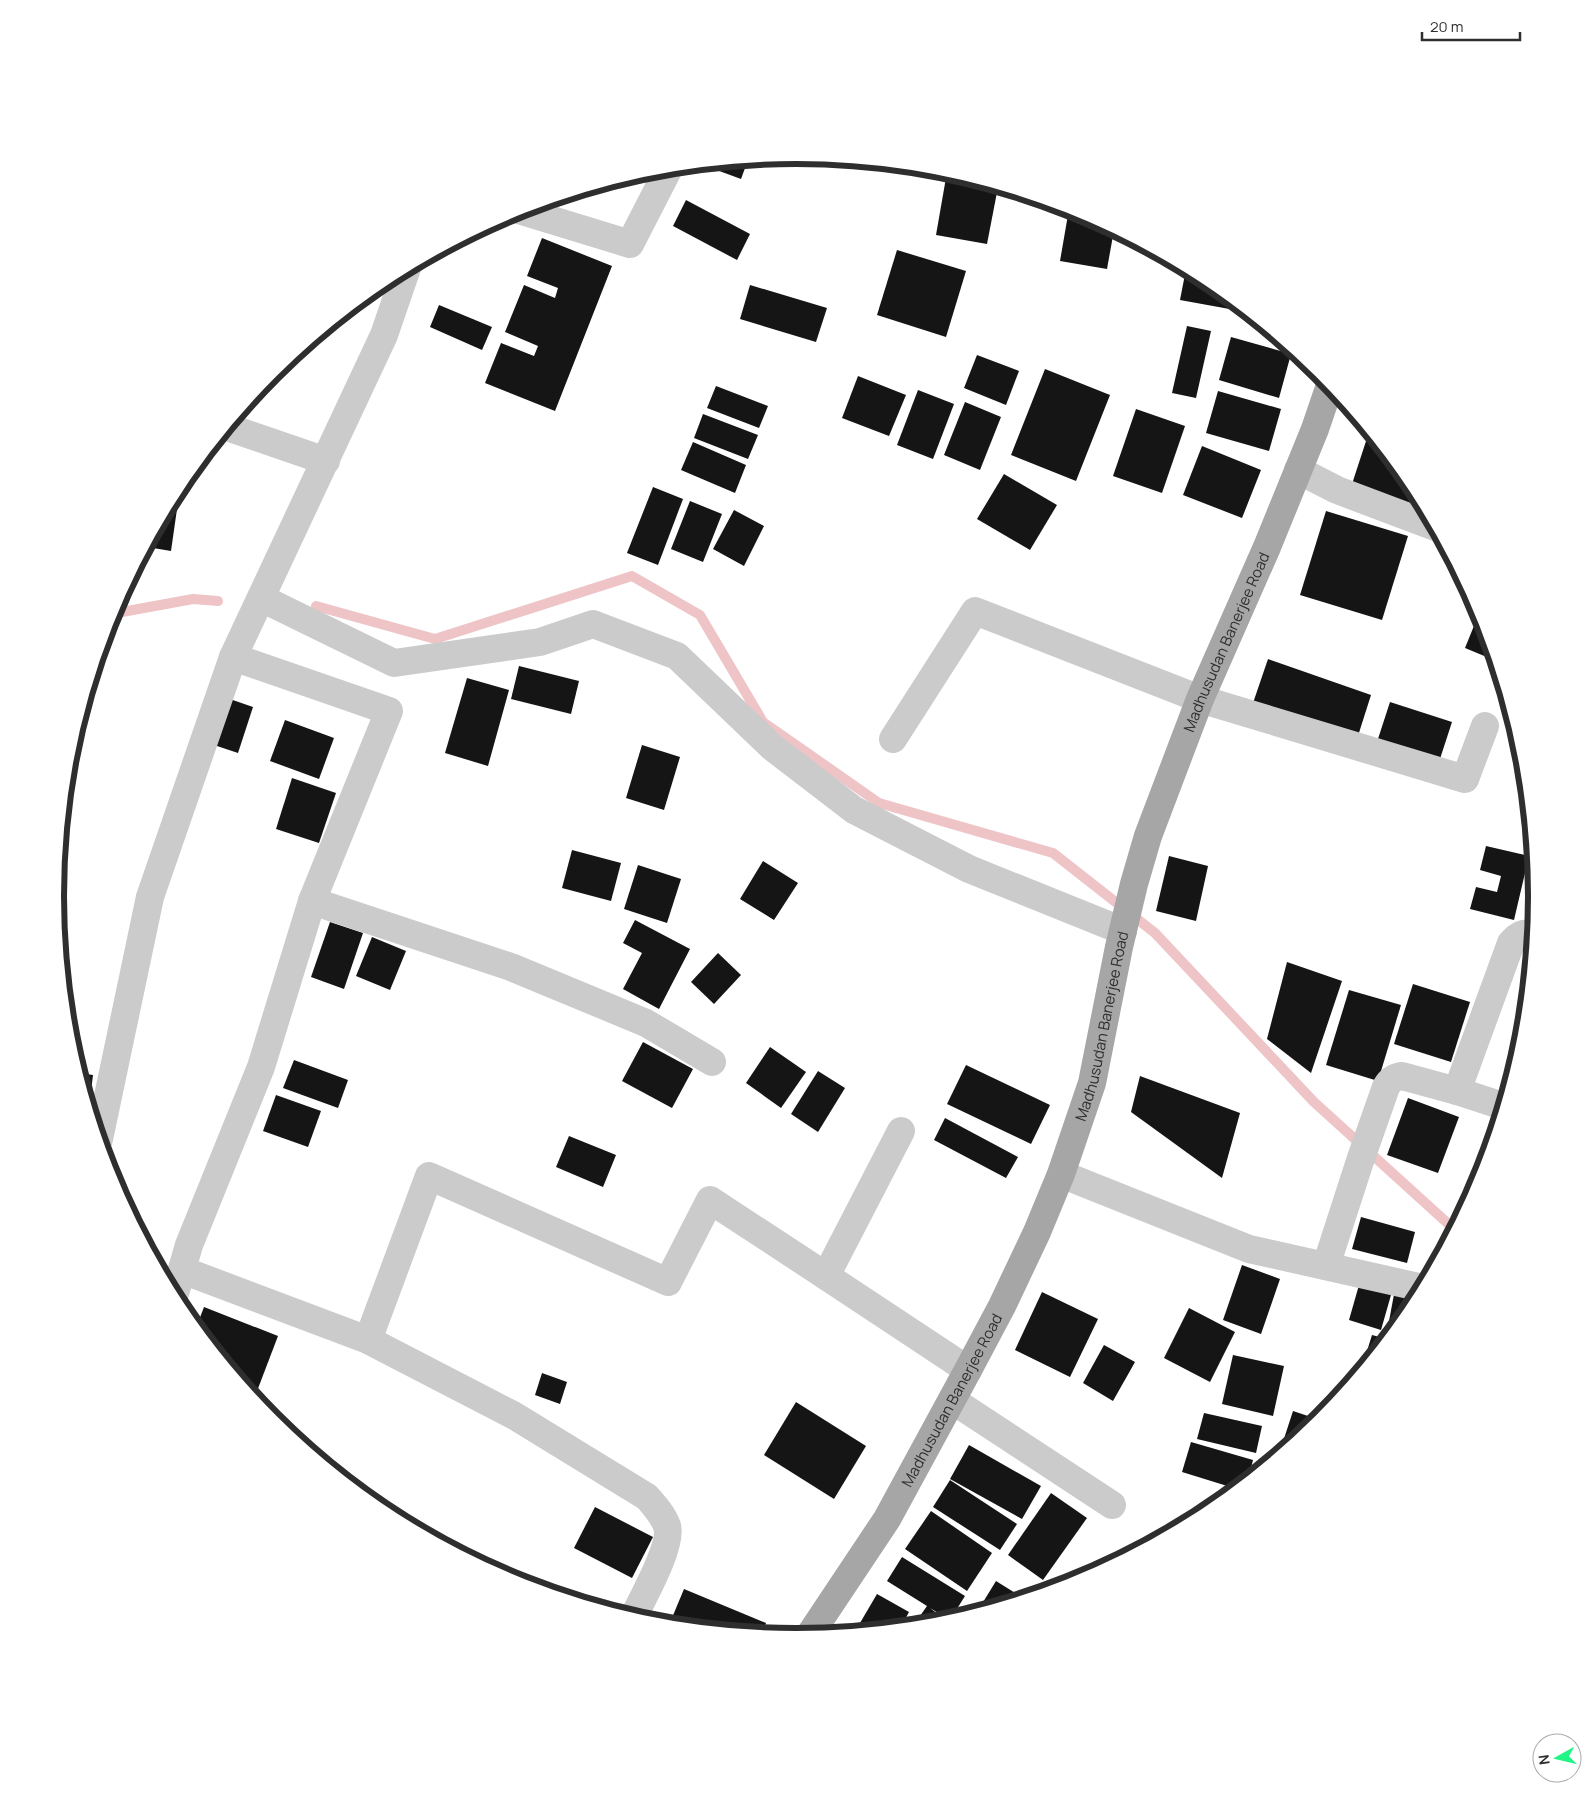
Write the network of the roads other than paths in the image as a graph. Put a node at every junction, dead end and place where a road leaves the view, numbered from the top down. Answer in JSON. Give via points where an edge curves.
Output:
{"nodes":[{"id":1,"x":665,"y":176,"type":"edge"},
{"id":2,"x":532,"y":214,"type":"edge"},
{"id":3,"x":403,"y":279,"type":"edge"},
{"id":4,"x":1327,"y":393,"type":"edge"},
{"id":5,"x":232,"y":430,"type":"edge"},
{"id":6,"x":1298,"y":470,"type":"junction"},
{"id":7,"x":321,"y":473,"type":"junction"},
{"id":8,"x":1426,"y":524,"type":"edge"},
{"id":9,"x":261,"y":598,"type":"junction"},
{"id":10,"x":233,"y":657,"type":"junction"},
{"id":11,"x":1200,"y":700,"type":"junction"},
{"id":12,"x":1485,"y":726,"type":"dead end"},
{"id":13,"x":893,"y":739,"type":"dead end"},
{"id":14,"x":312,"y":900,"type":"junction"},
{"id":15,"x":1527,"y":932,"type":"edge"},
{"id":16,"x":1121,"y":939,"type":"junction"},
{"id":17,"x":712,"y":1062,"type":"dead end"},
{"id":18,"x":1456,"y":1091,"type":"junction"},
{"id":19,"x":1497,"y":1104,"type":"edge"},
{"id":20,"x":102,"y":1127,"type":"edge"},
{"id":21,"x":901,"y":1131,"type":"dead end"},
{"id":22,"x":1061,"y":1174,"type":"junction"},
{"id":23,"x":1326,"y":1266,"type":"junction"},
{"id":24,"x":182,"y":1270,"type":"junction"},
{"id":25,"x":826,"y":1276,"type":"junction"},
{"id":26,"x":1415,"y":1286,"type":"edge"},
{"id":27,"x":177,"y":1287,"type":"edge"},
{"id":28,"x":368,"y":1340,"type":"junction"},
{"id":29,"x":968,"y":1370,"type":"junction"},
{"id":30,"x":952,"y":1400,"type":"junction"},
{"id":31,"x":1112,"y":1505,"type":"dead end"},
{"id":32,"x":636,"y":1611,"type":"edge"},
{"id":33,"x":814,"y":1628,"type":"edge"}],
"edges":[{"from":1,"to":2,"type":"street","via":[[630,244]]},
{"from":3,"to":7,"type":"street","via":[[384,335]]},
{"from":4,"to":6,"type":"main road","name":"Madhusudan Banerjee Road"},
{"from":5,"to":7,"type":"street"},
{"from":6,"to":8,"type":"street","via":[[1337,490]]},
{"from":6,"to":11,"type":"main road","name":"Madhusudan Banerjee Road"},
{"from":7,"to":9,"type":"street"},
{"from":9,"to":10,"type":"street"},
{"from":9,"to":16,"type":"street","via":[[394,663],[540,642],[593,624],[668,652],[677,656],[772,747],[854,810]]},
{"from":10,"to":14,"type":"street","via":[[389,711]]},
{"from":10,"to":20,"type":"street","via":[[150,897]]},
{"from":11,"to":12,"type":"street","via":[[1465,778]]},
{"from":11,"to":13,"type":"street","via":[[975,611]]},
{"from":11,"to":16,"type":"main road","name":"Madhusudan Banerjee Road","via":[[1148,836]]},
{"from":14,"to":17,"type":"street","via":[[511,967],[646,1023]]},
{"from":14,"to":24,"type":"street","via":[[261,1067],[189,1245]]},
{"from":15,"to":18,"type":"street","via":[[1511,943]]},
{"from":16,"to":22,"type":"main road","name":"Madhusudan Banerjee Road","via":[[1092,1083]]},
{"from":18,"to":19,"type":"street"},
{"from":18,"to":23,"type":"street","via":[[1402,1076],[1390,1081]]},
{"from":21,"to":25,"type":"street"},
{"from":22,"to":23,"type":"street","via":[[1249,1249]]},
{"from":22,"to":29,"type":"main road","name":"Madhusudan Banerjee Road","via":[[1038,1232]]},
{"from":23,"to":26,"type":"street"},
{"from":24,"to":27,"type":"street"},
{"from":24,"to":28,"type":"street"},
{"from":25,"to":28,"type":"street","via":[[710,1200],[668,1282],[429,1176]]},
{"from":25,"to":29,"type":"street"},
{"from":28,"to":32,"type":"street","via":[[513,1415],[647,1497],[668,1528],[664,1553]]},
{"from":29,"to":30,"type":"main road","name":"Madhusudan Banerjee Road"},
{"from":30,"to":31,"type":"street"},
{"from":30,"to":33,"type":"main road","name":"Madhusudan Banerjee Road","via":[[887,1518]]}]}
